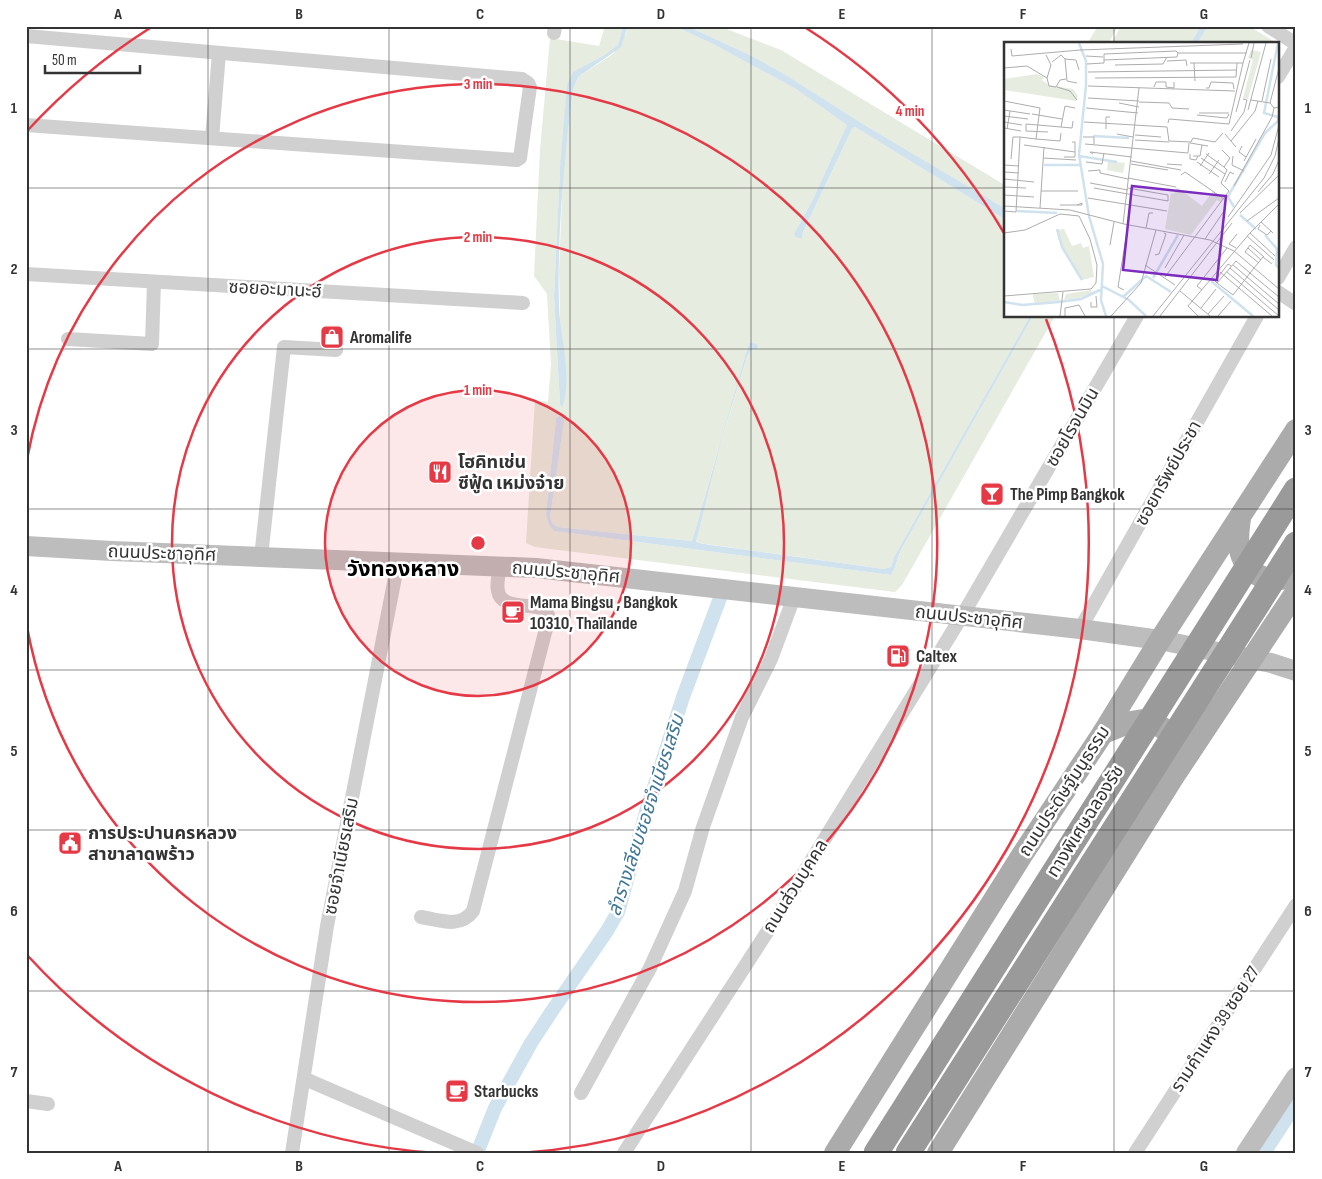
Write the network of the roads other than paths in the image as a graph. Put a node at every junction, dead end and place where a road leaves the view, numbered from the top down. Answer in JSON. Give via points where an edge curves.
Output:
{"nodes":[{"id":1,"x":1268,"y":26,"type":"edge"},
{"id":2,"x":56,"y":32,"type":"edge"},
{"id":3,"x":26,"y":36,"type":"edge"},
{"id":4,"x":1296,"y":45,"type":"edge"},
{"id":5,"x":219,"y":53,"type":"junction"},
{"id":6,"x":1280,"y":73,"type":"edge"},
{"id":7,"x":26,"y":125,"type":"edge"},
{"id":8,"x":212,"y":138,"type":"junction"},
{"id":9,"x":1296,"y":247,"type":"edge"},
{"id":10,"x":26,"y":274,"type":"edge"},
{"id":11,"x":1280,"y":275,"type":"edge"},
{"id":12,"x":154,"y":282,"type":"junction"},
{"id":13,"x":1280,"y":293,"type":"edge"},
{"id":14,"x":523,"y":303,"type":"dead end"},
{"id":15,"x":1296,"y":304,"type":"edge"},
{"id":16,"x":1136,"y":318,"type":"edge"},
{"id":17,"x":1256,"y":318,"type":"edge"},
{"id":18,"x":68,"y":339,"type":"dead end"},
{"id":19,"x":336,"y":350,"type":"dead end"},
{"id":20,"x":1296,"y":430,"type":"edge"},
{"id":21,"x":1296,"y":490,"type":"edge"},
{"id":22,"x":1240,"y":516,"type":"junction"},
{"id":23,"x":1296,"y":544,"type":"edge"},
{"id":24,"x":26,"y":546,"type":"edge"},
{"id":25,"x":261,"y":557,"type":"junction"},
{"id":26,"x":398,"y":562,"type":"junction"},
{"id":27,"x":500,"y":566,"type":"junction"},
{"id":28,"x":1296,"y":574,"type":"edge"},
{"id":29,"x":1296,"y":592,"type":"edge"},
{"id":30,"x":794,"y":597,"type":"junction"},
{"id":31,"x":962,"y":616,"type":"junction"},
{"id":32,"x":1080,"y":629,"type":"junction"},
{"id":33,"x":1160,"y":640,"type":"junction"},
{"id":34,"x":1251,"y":659,"type":"junction"},
{"id":35,"x":1296,"y":671,"type":"edge"},
{"id":36,"x":1103,"y":732,"type":"junction"},
{"id":37,"x":1174,"y":776,"type":"junction"},
{"id":38,"x":1296,"y":905,"type":"edge"},
{"id":39,"x":421,"y":917,"type":"dead end"},
{"id":40,"x":1296,"y":1077,"type":"edge"},
{"id":41,"x":304,"y":1079,"type":"junction"},
{"id":42,"x":581,"y":1093,"type":"dead end"},
{"id":43,"x":26,"y":1102,"type":"edge"},
{"id":44,"x":48,"y":1104,"type":"dead end"},
{"id":45,"x":475,"y":1152,"type":"edge"},
{"id":46,"x":292,"y":1153,"type":"edge"},
{"id":47,"x":624,"y":1153,"type":"edge"},
{"id":48,"x":835,"y":1153,"type":"edge"},
{"id":49,"x":876,"y":1153,"type":"edge"},
{"id":50,"x":908,"y":1153,"type":"edge"},
{"id":51,"x":938,"y":1153,"type":"edge"},
{"id":52,"x":1135,"y":1153,"type":"edge"},
{"id":53,"x":1246,"y":1153,"type":"edge"}],
"edges":[{"from":1,"to":4,"type":"street"},
{"from":2,"to":3,"type":"street"},
{"from":2,"to":5,"type":"street"},
{"from":4,"to":6,"type":"street"},
{"from":5,"to":8,"type":"street"},
{"from":5,"to":8,"type":"street","via":[[522,79],[530,87],[520,158],[517,160]]},
{"from":7,"to":8,"type":"street"},
{"from":9,"to":11,"type":"street"},
{"from":10,"to":12,"type":"street","name":"ซอยอะมานะฮ์"},
{"from":12,"to":14,"type":"street","name":"ซอยอะมานะฮ์"},
{"from":12,"to":18,"type":"street","via":[[152,344]]},
{"from":13,"to":15,"type":"street"},
{"from":16,"to":31,"type":"street","name":"ซอยโรจนมิน"},
{"from":17,"to":32,"type":"street","name":"ซอยทรัพย์ประชา"},
{"from":19,"to":25,"type":"street","via":[[284,347]]},
{"from":20,"to":22,"type":"main road","name":"ถนนประดิษฐ์มนูธรรม"},
{"from":21,"to":49,"type":"highway","name":"ทางพิเศษฉลองรัช"},
{"from":22,"to":28,"type":"main road","via":[[1238,544],[1248,568],[1265,578],[1281,579]]},
{"from":22,"to":33,"type":"main road","name":"ถนนประดิษฐ์มนูธรรม"},
{"from":23,"to":50,"type":"highway","name":"ทางพิเศษฉลองรัช"},
{"from":24,"to":25,"type":"main road","name":"ถนนประชาอุทิศ"},
{"from":25,"to":26,"type":"main road","name":"ถนนประชาอุทิศ"},
{"from":26,"to":27,"type":"main road","name":"ถนนประชาอุทิศ"},
{"from":26,"to":41,"type":"street","name":"ซอยจำเนียรเสริม","via":[[327,926]]},
{"from":27,"to":30,"type":"main road","name":"ถนนประชาอุทิศ"},
{"from":27,"to":39,"type":"street","via":[[500,597],[508,603],[541,607],[548,621],[473,911],[458,922]]},
{"from":29,"to":34,"type":"main road"},
{"from":30,"to":31,"type":"main road","name":"ถนนประชาอุทิศ"},
{"from":30,"to":42,"type":"street","via":[[771,659],[742,717],[703,828],[685,891],[650,968]]},
{"from":31,"to":32,"type":"main road","name":"ถนนประชาอุทิศ"},
{"from":31,"to":47,"type":"street","name":"ถนนส่วนบุคคล","via":[[771,926]]},
{"from":32,"to":33,"type":"main road","name":"ถนนประชาอุทิศ"},
{"from":33,"to":34,"type":"main road","name":"ถนนประชาอุทิศ"},
{"from":33,"to":36,"type":"main road","name":"ถนนประดิษฐ์มนูธรรม"},
{"from":34,"to":35,"type":"main road","name":"ถนนประชาอุทิศ"},
{"from":34,"to":37,"type":"main road"},
{"from":36,"to":37,"type":"main road","via":[[1149,719],[1170,732],[1177,757]]},
{"from":36,"to":48,"type":"main road","name":"ถนนประดิษฐ์มนูธรรม"},
{"from":37,"to":51,"type":"main road"},
{"from":38,"to":52,"type":"street","name":"รามคำแหง 39 ซอย 27"},
{"from":40,"to":53,"type":"main road"},
{"from":41,"to":45,"type":"street"},
{"from":41,"to":46,"type":"street","name":"ซอยจำเนียรเสริม"},
{"from":43,"to":44,"type":"street"}]}
